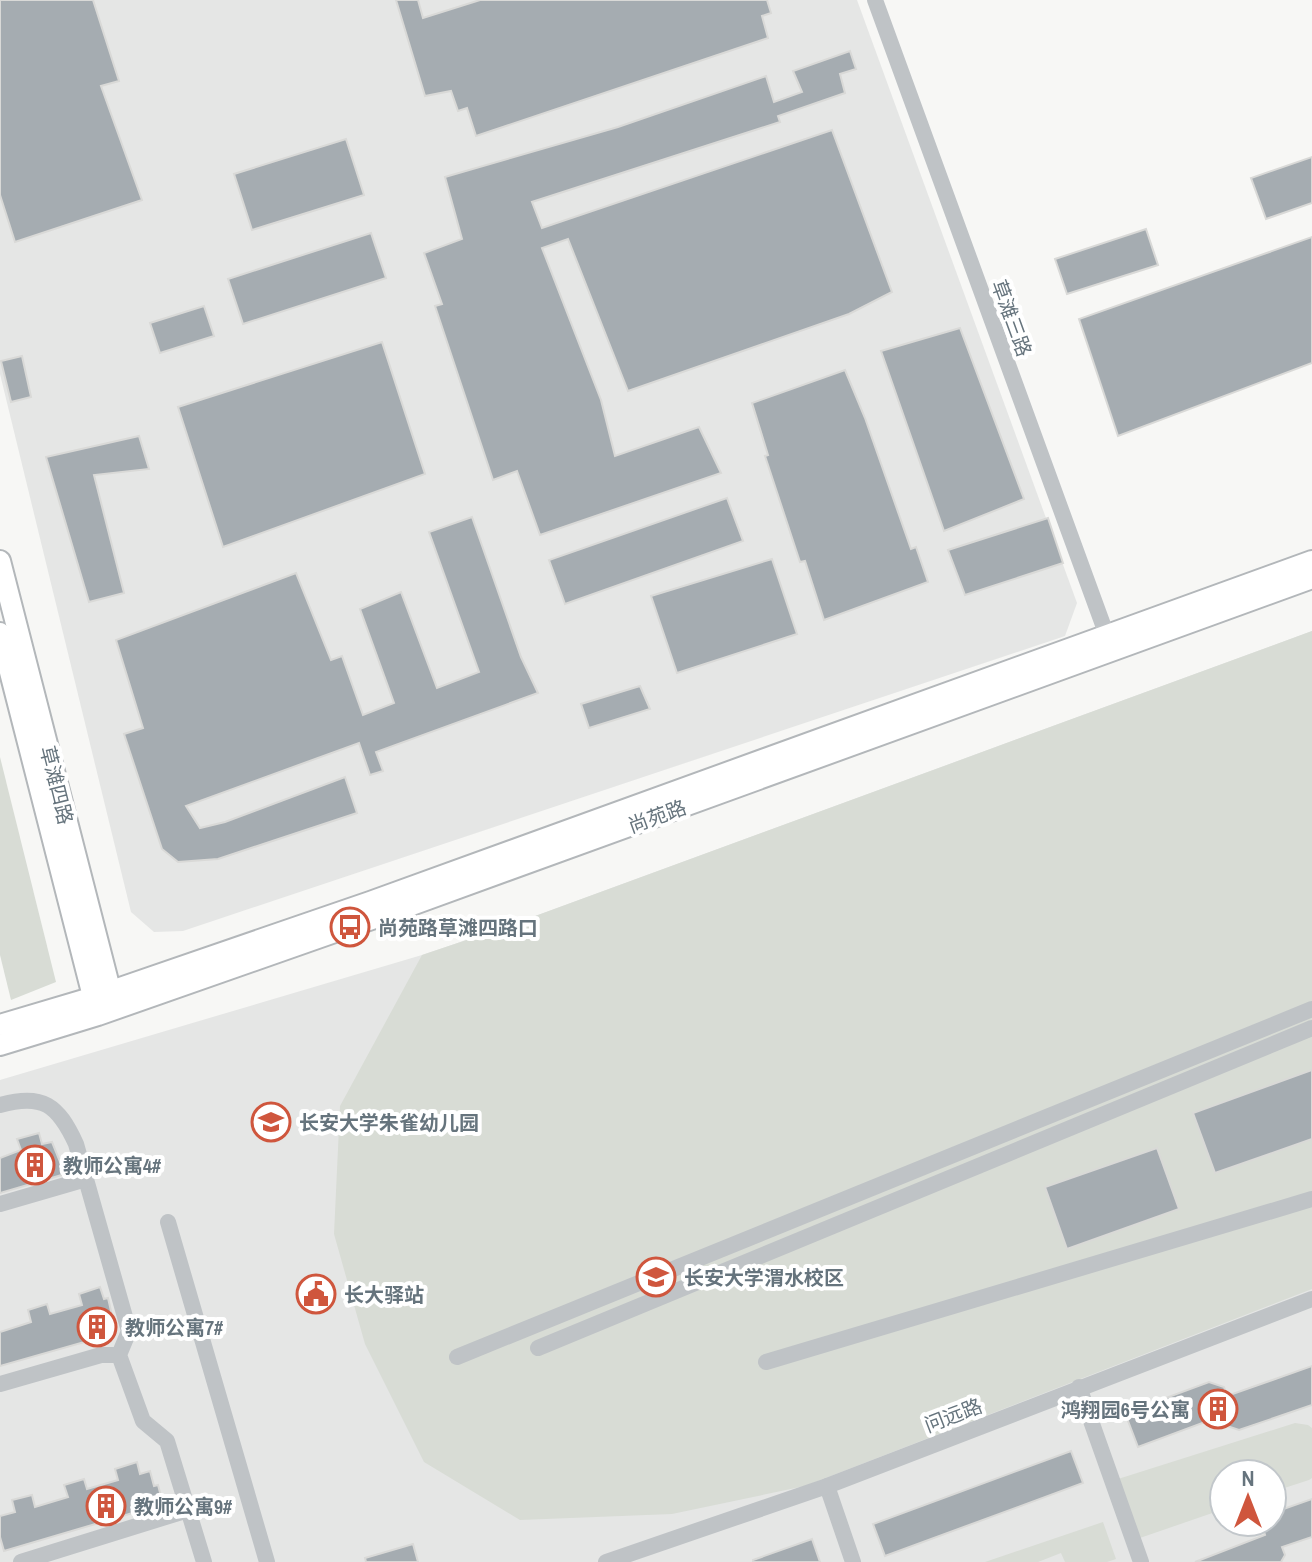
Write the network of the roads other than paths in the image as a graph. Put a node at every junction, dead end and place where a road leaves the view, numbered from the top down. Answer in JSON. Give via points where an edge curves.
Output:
{"nodes":[{"id":1,"x":875,"y":0,"type":"edge"},
{"id":2,"x":0,"y":561,"type":"edge"},
{"id":3,"x":1312,"y":561,"type":"edge"},
{"id":4,"x":1312,"y":578,"type":"edge"},
{"id":5,"x":0,"y":633,"type":"edge"},
{"id":6,"x":1109,"y":642,"type":"junction"},
{"id":7,"x":104,"y":1003,"type":"junction"},
{"id":8,"x":1312,"y":1009,"type":"edge"},
{"id":9,"x":0,"y":1025,"type":"edge"},
{"id":10,"x":1312,"y":1028,"type":"edge"},
{"id":11,"x":0,"y":1045,"type":"edge"},
{"id":12,"x":0,"y":1105,"type":"edge"},
{"id":13,"x":86,"y":1179,"type":"junction"},
{"id":14,"x":1312,"y":1199,"type":"edge"},
{"id":15,"x":0,"y":1204,"type":"edge"},
{"id":16,"x":168,"y":1222,"type":"dead end"},
{"id":17,"x":1312,"y":1299,"type":"edge"},
{"id":18,"x":538,"y":1348,"type":"dead end"},
{"id":19,"x":119,"y":1355,"type":"junction"},
{"id":20,"x":457,"y":1357,"type":"dead end"},
{"id":21,"x":766,"y":1362,"type":"dead end"},
{"id":22,"x":0,"y":1384,"type":"edge"},
{"id":23,"x":1079,"y":1387,"type":"junction"},
{"id":24,"x":827,"y":1486,"type":"junction"},
{"id":25,"x":188,"y":1510,"type":"junction"},
{"id":26,"x":21,"y":1562,"type":"edge"},
{"id":27,"x":204,"y":1562,"type":"edge"},
{"id":28,"x":267,"y":1562,"type":"edge"},
{"id":29,"x":606,"y":1562,"type":"edge"},
{"id":30,"x":853,"y":1562,"type":"edge"},
{"id":31,"x":1141,"y":1562,"type":"edge"}],
"edges":[{"from":1,"to":6,"type":"street","name":"草滩三路"},
{"from":2,"to":7,"type":"main road","name":"草滩四路"},
{"from":3,"to":6,"type":"main road","name":"尚苑路"},
{"from":4,"to":6,"type":"main road","name":"尚苑路"},
{"from":5,"to":7,"type":"main road","name":"草滩四路"},
{"from":6,"to":7,"type":"main road","name":"尚苑路","via":[[406,907]]},
{"from":7,"to":9,"type":"main road","name":"尚苑路"},
{"from":7,"to":11,"type":"main road","name":"尚苑路"},
{"from":8,"to":20,"type":"street"},
{"from":10,"to":18,"type":"street"},
{"from":12,"to":13,"type":"street","via":[[39,1100],[54,1108],[67,1124]]},
{"from":13,"to":15,"type":"street"},
{"from":13,"to":19,"type":"street","via":[[129,1331]]},
{"from":14,"to":21,"type":"street"},
{"from":16,"to":28,"type":"street"},
{"from":17,"to":23,"type":"street","name":"问远路"},
{"from":19,"to":22,"type":"street","via":[[101,1355]]},
{"from":19,"to":25,"type":"street","via":[[143,1421],[167,1441]]},
{"from":23,"to":24,"type":"street","name":"问远路"},
{"from":23,"to":31,"type":"street"},
{"from":24,"to":29,"type":"street","name":"问远路"},
{"from":24,"to":30,"type":"street"},
{"from":25,"to":26,"type":"street"},
{"from":25,"to":27,"type":"street"}]}
